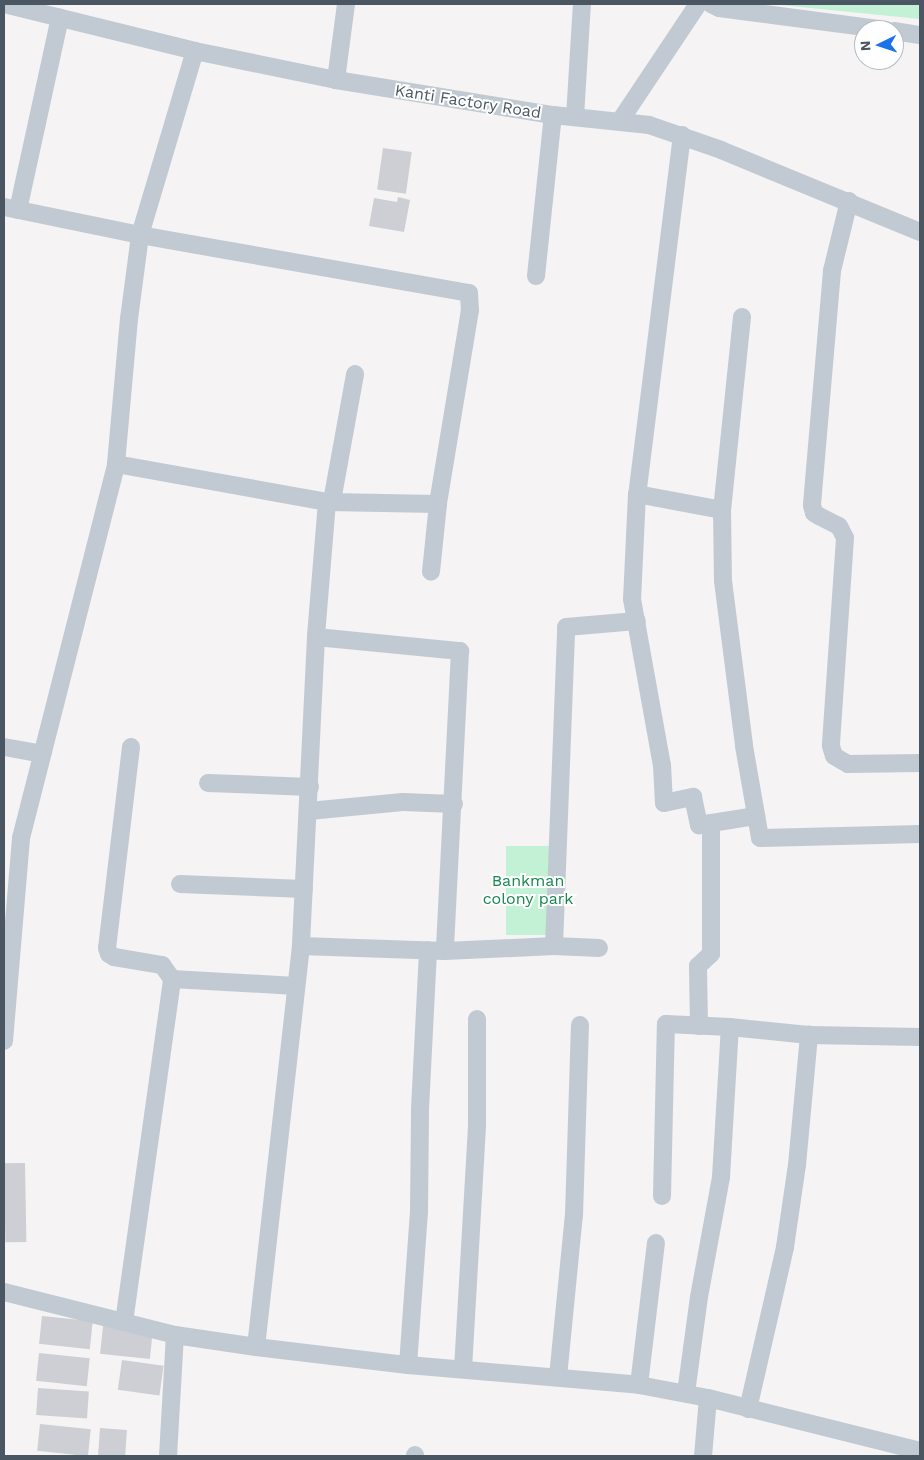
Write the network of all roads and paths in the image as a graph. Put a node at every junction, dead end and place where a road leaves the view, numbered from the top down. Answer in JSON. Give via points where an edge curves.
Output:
{"nodes":[{"id":1,"x":4,"y":4,"type":"edge"},
{"id":2,"x":346,"y":4,"type":"edge"},
{"id":3,"x":582,"y":4,"type":"edge"},
{"id":4,"x":698,"y":4,"type":"edge"},
{"id":5,"x":711,"y":4,"type":"edge"},
{"id":6,"x":734,"y":7,"type":"edge"},
{"id":7,"x":51,"y":12,"type":"edge"},
{"id":8,"x":854,"y":25,"type":"edge"},
{"id":9,"x":904,"y":33,"type":"edge"},
{"id":10,"x":920,"y":35,"type":"edge"},
{"id":11,"x":195,"y":51,"type":"junction"},
{"id":12,"x":336,"y":80,"type":"junction"},
{"id":13,"x":553,"y":115,"type":"junction"},
{"id":14,"x":576,"y":117,"type":"junction"},
{"id":15,"x":620,"y":121,"type":"junction"},
{"id":16,"x":682,"y":135,"type":"junction"},
{"id":17,"x":849,"y":201,"type":"junction"},
{"id":18,"x":11,"y":208,"type":"edge"},
{"id":19,"x":920,"y":232,"type":"edge"},
{"id":20,"x":140,"y":235,"type":"junction"},
{"id":21,"x":536,"y":276,"type":"dead end"},
{"id":22,"x":742,"y":317,"type":"dead end"},
{"id":23,"x":355,"y":374,"type":"dead end"},
{"id":24,"x":116,"y":464,"type":"junction"},
{"id":25,"x":638,"y":494,"type":"junction"},
{"id":26,"x":330,"y":501,"type":"junction"},
{"id":27,"x":438,"y":504,"type":"junction"},
{"id":28,"x":722,"y":510,"type":"junction"},
{"id":29,"x":431,"y":572,"type":"dead end"},
{"id":30,"x":637,"y":621,"type":"junction"},
{"id":31,"x":316,"y":637,"type":"junction"},
{"id":32,"x":4,"y":747,"type":"edge"},
{"id":33,"x":131,"y":747,"type":"dead end"},
{"id":34,"x":42,"y":754,"type":"junction"},
{"id":35,"x":920,"y":763,"type":"edge"},
{"id":36,"x":208,"y":783,"type":"dead end"},
{"id":37,"x":310,"y":787,"type":"junction"},
{"id":38,"x":454,"y":804,"type":"junction"},
{"id":39,"x":309,"y":811,"type":"junction"},
{"id":40,"x":756,"y":816,"type":"junction"},
{"id":41,"x":711,"y":823,"type":"junction"},
{"id":42,"x":920,"y":834,"type":"edge"},
{"id":43,"x":180,"y":884,"type":"dead end"},
{"id":44,"x":304,"y":889,"type":"junction"},
{"id":45,"x":302,"y":946,"type":"junction"},
{"id":46,"x":554,"y":946,"type":"junction"},
{"id":47,"x":599,"y":948,"type":"dead end"},
{"id":48,"x":436,"y":950,"type":"junction"},
{"id":49,"x":172,"y":979,"type":"junction"},
{"id":50,"x":296,"y":986,"type":"junction"},
{"id":51,"x":477,"y":1019,"type":"dead end"},
{"id":52,"x":580,"y":1025,"type":"dead end"},
{"id":53,"x":699,"y":1026,"type":"junction"},
{"id":54,"x":730,"y":1027,"type":"junction"},
{"id":55,"x":809,"y":1035,"type":"junction"},
{"id":56,"x":920,"y":1037,"type":"edge"},
{"id":57,"x":4,"y":1041,"type":"edge"},
{"id":58,"x":662,"y":1196,"type":"dead end"},
{"id":59,"x":656,"y":1243,"type":"dead end"},
{"id":60,"x":4,"y":1292,"type":"edge"},
{"id":61,"x":124,"y":1322,"type":"junction"},
{"id":62,"x":175,"y":1335,"type":"junction"},
{"id":63,"x":256,"y":1347,"type":"junction"},
{"id":64,"x":408,"y":1365,"type":"junction"},
{"id":65,"x":463,"y":1369,"type":"junction"},
{"id":66,"x":558,"y":1377,"type":"junction"},
{"id":67,"x":639,"y":1385,"type":"junction"},
{"id":68,"x":686,"y":1394,"type":"junction"},
{"id":69,"x":708,"y":1398,"type":"junction"},
{"id":70,"x":748,"y":1409,"type":"junction"},
{"id":71,"x":920,"y":1451,"type":"edge"},
{"id":72,"x":168,"y":1456,"type":"edge"},
{"id":73,"x":703,"y":1456,"type":"edge"}],
"edges":[{"from":1,"to":7,"type":"street","name":"Kanti Factory Road"},
{"from":2,"to":12,"type":"street"},
{"from":3,"to":14,"type":"street"},
{"from":4,"to":15,"type":"street"},
{"from":5,"to":6,"type":"street","via":[[719,8]]},
{"from":6,"to":8,"type":"street"},
{"from":7,"to":11,"type":"street","name":"Kanti Factory Road"},
{"from":7,"to":18,"type":"street"},
{"from":9,"to":10,"type":"street"},
{"from":11,"to":12,"type":"street","name":"Kanti Factory Road"},
{"from":11,"to":20,"type":"street"},
{"from":12,"to":13,"type":"street","name":"Kanti Factory Road"},
{"from":13,"to":14,"type":"street","name":"Kanti Factory Road"},
{"from":13,"to":21,"type":"street"},
{"from":14,"to":15,"type":"street","name":"Kanti Factory Road"},
{"from":15,"to":16,"type":"street","name":"Kanti Factory Road"},
{"from":16,"to":17,"type":"street","name":"Kanti Factory Road"},
{"from":16,"to":25,"type":"street"},
{"from":17,"to":19,"type":"street","name":"Kanti Factory Road"},
{"from":17,"to":35,"type":"street","via":[[832,270],[812,505],[814,513],[839,526],[845,538],[831,746],[834,756],[848,764]]},
{"from":18,"to":20,"type":"street"},
{"from":20,"to":24,"type":"street"},
{"from":20,"to":27,"type":"street","via":[[469,293],[470,310]]},
{"from":22,"to":28,"type":"street"},
{"from":23,"to":26,"type":"street"},
{"from":24,"to":26,"type":"street"},
{"from":24,"to":34,"type":"street"},
{"from":25,"to":28,"type":"street"},
{"from":25,"to":30,"type":"street","via":[[632,599]]},
{"from":26,"to":27,"type":"street"},
{"from":26,"to":31,"type":"street"},
{"from":27,"to":29,"type":"street"},
{"from":28,"to":40,"type":"street","via":[[723,581]]},
{"from":30,"to":41,"type":"street","via":[[662,765],[664,803],[693,797],[699,825]]},
{"from":30,"to":46,"type":"street","via":[[566,627]]},
{"from":31,"to":37,"type":"street"},
{"from":31,"to":38,"type":"street","via":[[460,651]]},
{"from":32,"to":34,"type":"street"},
{"from":33,"to":49,"type":"street","via":[[107,948],[114,957],[162,965]]},
{"from":34,"to":57,"type":"street","via":[[21,838]]},
{"from":36,"to":37,"type":"street"},
{"from":37,"to":39,"type":"street"},
{"from":38,"to":39,"type":"street","via":[[403,802]]},
{"from":38,"to":48,"type":"street"},
{"from":39,"to":44,"type":"street"},
{"from":40,"to":41,"type":"street"},
{"from":40,"to":42,"type":"street","via":[[760,838]]},
{"from":41,"to":53,"type":"street","via":[[710,954],[698,966]]},
{"from":43,"to":44,"type":"street"},
{"from":44,"to":45,"type":"street"},
{"from":45,"to":48,"type":"street"},
{"from":45,"to":50,"type":"street"},
{"from":46,"to":47,"type":"street"},
{"from":46,"to":48,"type":"street"},
{"from":48,"to":64,"type":"street","via":[[420,1109],[419,1210]]},
{"from":49,"to":50,"type":"street"},
{"from":49,"to":61,"type":"street"},
{"from":50,"to":63,"type":"street"},
{"from":51,"to":65,"type":"street","via":[[477,1125]]},
{"from":52,"to":66,"type":"street","via":[[574,1215]]},
{"from":53,"to":54,"type":"street"},
{"from":53,"to":58,"type":"street","via":[[666,1024]]},
{"from":54,"to":55,"type":"street"},
{"from":54,"to":68,"type":"street","via":[[720,1177]]},
{"from":55,"to":56,"type":"street"},
{"from":55,"to":70,"type":"street","via":[[785,1247]]},
{"from":59,"to":67,"type":"street"},
{"from":60,"to":61,"type":"street"},
{"from":61,"to":62,"type":"street"},
{"from":62,"to":63,"type":"street"},
{"from":62,"to":72,"type":"street"},
{"from":63,"to":64,"type":"street"},
{"from":64,"to":65,"type":"street"},
{"from":65,"to":66,"type":"street"},
{"from":66,"to":67,"type":"street"},
{"from":67,"to":68,"type":"street"},
{"from":68,"to":69,"type":"street"},
{"from":69,"to":70,"type":"street"},
{"from":69,"to":73,"type":"street"},
{"from":70,"to":71,"type":"street"}]}
